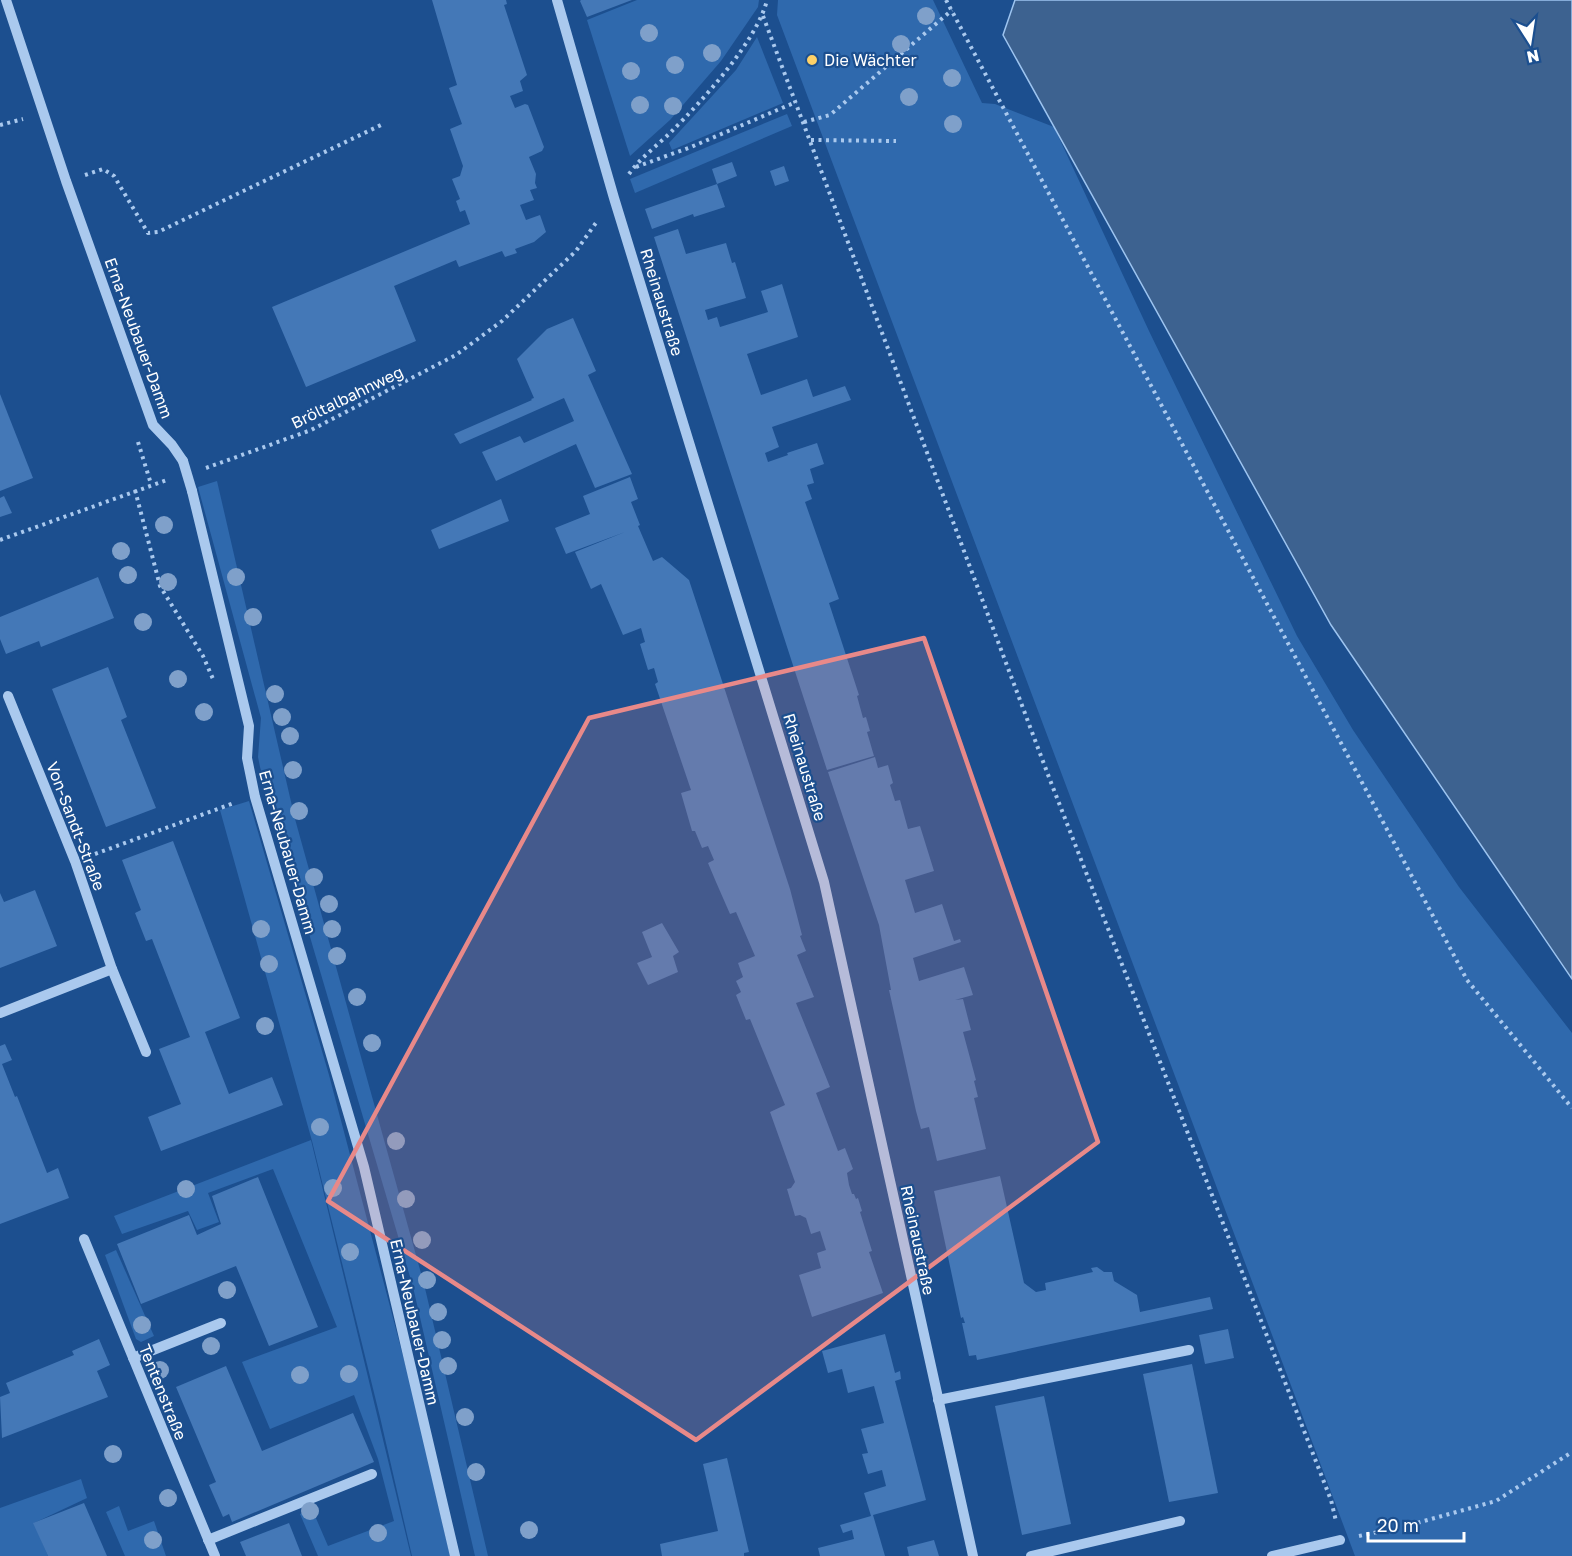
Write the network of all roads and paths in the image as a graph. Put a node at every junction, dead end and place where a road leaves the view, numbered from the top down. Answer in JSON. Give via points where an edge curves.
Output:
{"nodes":[{"id":1,"x":6,"y":0,"type":"edge"},
{"id":2,"x":557,"y":0,"type":"edge"},
{"id":3,"x":767,"y":0,"type":"edge"},
{"id":4,"x":946,"y":0,"type":"edge"},
{"id":5,"x":952,"y":10,"type":"junction"},
{"id":6,"x":763,"y":16,"type":"junction"},
{"id":7,"x":796,"y":102,"type":"junction"},
{"id":8,"x":10,"y":122,"type":"dead end"},
{"id":9,"x":804,"y":122,"type":"junction"},
{"id":10,"x":0,"y":124,"type":"edge"},
{"id":11,"x":381,"y":125,"type":"dead end"},
{"id":12,"x":811,"y":140,"type":"junction"},
{"id":13,"x":896,"y":141,"type":"dead end"},
{"id":14,"x":103,"y":169,"type":"dead end"},
{"id":15,"x":633,"y":169,"type":"junction"},
{"id":16,"x":614,"y":198,"type":"junction"},
{"id":17,"x":136,"y":436,"type":"dead end"},
{"id":18,"x":196,"y":471,"type":"dead end"},
{"id":19,"x":174,"y":477,"type":"dead end"},
{"id":20,"x":151,"y":484,"type":"junction"},
{"id":21,"x":135,"y":490,"type":"junction"},
{"id":22,"x":0,"y":540,"type":"edge"},
{"id":23,"x":217,"y":687,"type":"dead end"},
{"id":24,"x":8,"y":696,"type":"dead end"},
{"id":25,"x":217,"y":808,"type":"dead end"},
{"id":26,"x":75,"y":861,"type":"junction"},
{"id":27,"x":112,"y":969,"type":"junction"},
{"id":28,"x":0,"y":1013,"type":"edge"},
{"id":29,"x":146,"y":1052,"type":"dead end"},
{"id":30,"x":1572,"y":1108,"type":"edge"},
{"id":31,"x":84,"y":1239,"type":"dead end"},
{"id":32,"x":221,"y":1323,"type":"dead end"},
{"id":33,"x":1189,"y":1350,"type":"dead end"},
{"id":34,"x":133,"y":1358,"type":"junction"},
{"id":35,"x":938,"y":1400,"type":"junction"},
{"id":36,"x":1572,"y":1452,"type":"edge"},
{"id":37,"x":372,"y":1474,"type":"dead end"},
{"id":38,"x":1180,"y":1521,"type":"dead end"},
{"id":39,"x":208,"y":1540,"type":"junction"},
{"id":40,"x":1341,"y":1540,"type":"junction"},
{"id":41,"x":215,"y":1556,"type":"edge"},
{"id":42,"x":455,"y":1556,"type":"edge"},
{"id":43,"x":973,"y":1556,"type":"edge"},
{"id":44,"x":1031,"y":1556,"type":"edge"},
{"id":45,"x":1272,"y":1556,"type":"edge"}],
"edges":[{"from":1,"to":42,"type":"street","name":"Erna-Neubauer-Damm","bridge":true,"via":[[153,424],[183,461],[192,490],[249,726],[248,759],[255,797],[364,1167]]},
{"from":2,"to":16,"type":"street","name":"Rheinaustraße"},
{"from":3,"to":6,"type":"path","name":"Bröltalbahnweg"},
{"from":4,"to":5,"type":"path"},
{"from":5,"to":9,"type":"path","via":[[830,115]]},
{"from":5,"to":30,"type":"path","via":[[1467,980]]},
{"from":6,"to":7,"type":"path"},
{"from":6,"to":15,"type":"path","name":"Bröltalbahnweg","via":[[730,65]]},
{"from":7,"to":9,"type":"path"},
{"from":7,"to":15,"type":"path"},
{"from":8,"to":10,"type":"path"},
{"from":9,"to":12,"type":"path"},
{"from":11,"to":14,"type":"path","via":[[158,232],[148,233],[114,176]]},
{"from":12,"to":13,"type":"path"},
{"from":12,"to":40,"type":"path","via":[[1046,769],[1331,1500]]},
{"from":15,"to":16,"type":"path","name":"Bröltalbahnweg"},
{"from":16,"to":18,"type":"path","name":"Bröltalbahnweg","via":[[576,251],[502,321],[456,355],[311,430]]},
{"from":16,"to":35,"type":"street","name":"Rheinaustraße","via":[[824,882]]},
{"from":17,"to":20,"type":"path"},
{"from":19,"to":20,"type":"path"},
{"from":20,"to":21,"type":"path"},
{"from":21,"to":22,"type":"path"},
{"from":21,"to":23,"type":"path","via":[[160,586],[204,656]]},
{"from":24,"to":26,"type":"street","name":"Von-Sandt-Straße"},
{"from":25,"to":26,"type":"path"},
{"from":26,"to":27,"type":"street","name":"Von-Sandt-Straße"},
{"from":27,"to":28,"type":"street"},
{"from":27,"to":29,"type":"street","name":"Von-Sandt-Straße"},
{"from":31,"to":34,"type":"street","name":"Tentenstraße"},
{"from":32,"to":34,"type":"street"},
{"from":33,"to":35,"type":"street"},
{"from":34,"to":39,"type":"street","name":"Tentenstraße"},
{"from":35,"to":43,"type":"street","name":"Rheinaustraße"},
{"from":36,"to":40,"type":"path","via":[[1496,1502]]},
{"from":37,"to":39,"type":"street"},
{"from":38,"to":44,"type":"street"},
{"from":39,"to":41,"type":"street","name":"Tentenstraße"},
{"from":40,"to":45,"type":"street"}]}
